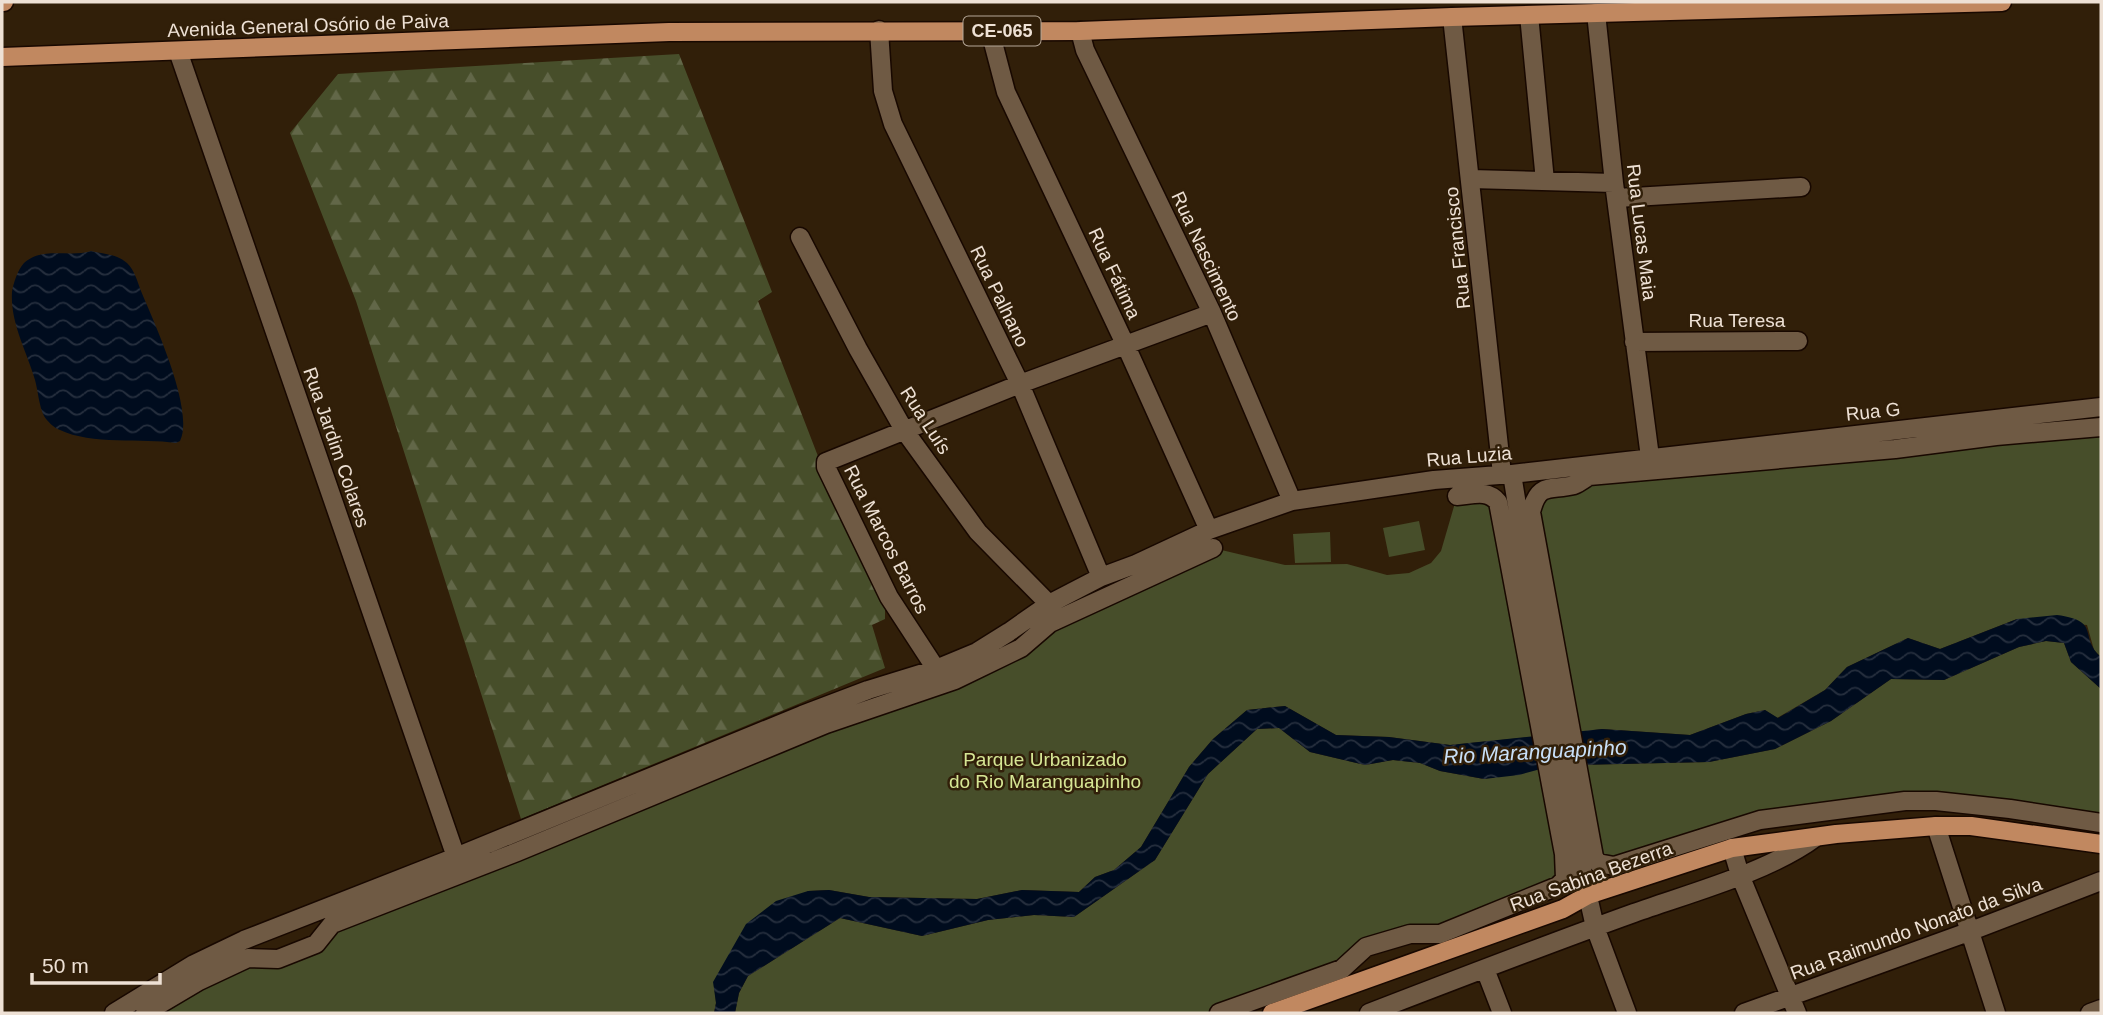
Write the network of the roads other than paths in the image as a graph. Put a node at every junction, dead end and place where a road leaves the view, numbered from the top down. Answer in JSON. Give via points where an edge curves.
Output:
{"nodes":[{"id":1,"x":2002,"y":2,"type":"edge"},
{"id":2,"x":1596,"y":13,"type":"junction"},
{"id":3,"x":1529,"y":15,"type":"junction"},
{"id":4,"x":1452,"y":17,"type":"junction"},
{"id":5,"x":879,"y":30,"type":"junction"},
{"id":6,"x":1080,"y":31,"type":"junction"},
{"id":7,"x":990,"y":32,"type":"junction"},
{"id":8,"x":178,"y":51,"type":"junction"},
{"id":9,"x":2,"y":57,"type":"edge"},
{"id":10,"x":1471,"y":179,"type":"junction"},
{"id":11,"x":1545,"y":181,"type":"junction"},
{"id":12,"x":1801,"y":187,"type":"dead end"},
{"id":13,"x":1615,"y":190,"type":"junction"},
{"id":14,"x":800,"y":237,"type":"dead end"},
{"id":15,"x":1212,"y":313,"type":"junction"},
{"id":16,"x":1798,"y":341,"type":"dead end"},
{"id":17,"x":1634,"y":342,"type":"junction"},
{"id":18,"x":1126,"y":346,"type":"junction"},
{"id":19,"x":1020,"y":384,"type":"junction"},
{"id":20,"x":2101,"y":407,"type":"edge"},
{"id":21,"x":2101,"y":427,"type":"edge"},
{"id":22,"x":904,"y":430,"type":"junction"},
{"id":23,"x":1650,"y":457,"type":"junction"},
{"id":24,"x":1507,"y":474,"type":"junction"},
{"id":25,"x":1457,"y":496,"type":"dead end"},
{"id":26,"x":1292,"y":501,"type":"junction"},
{"id":27,"x":1211,"y":539,"type":"junction"},
{"id":28,"x":1101,"y":577,"type":"junction"},
{"id":29,"x":1049,"y":604,"type":"junction"},
{"id":30,"x":1540,"y":648,"type":"junction"},
{"id":31,"x":936,"y":668,"type":"junction"},
{"id":32,"x":2101,"y":823,"type":"edge"},
{"id":33,"x":1936,"y":826,"type":"junction"},
{"id":34,"x":1574,"y":830,"type":"junction"},
{"id":35,"x":1816,"y":837,"type":"junction"},
{"id":36,"x":2101,"y":844,"type":"edge"},
{"id":37,"x":1732,"y":848,"type":"junction"},
{"id":38,"x":456,"y":857,"type":"junction"},
{"id":39,"x":1740,"y":875,"type":"junction"},
{"id":40,"x":2101,"y":881,"type":"edge"},
{"id":41,"x":1588,"y":895,"type":"junction"},
{"id":42,"x":1595,"y":927,"type":"junction"},
{"id":43,"x":1971,"y":931,"type":"junction"},
{"id":44,"x":1485,"y":969,"type":"junction"},
{"id":45,"x":1794,"y":1005,"type":"edge"},
{"id":46,"x":2101,"y":1009,"type":"edge"},
{"id":47,"x":114,"y":1013,"type":"edge"},
{"id":48,"x":145,"y":1013,"type":"edge"},
{"id":49,"x":1219,"y":1013,"type":"edge"},
{"id":50,"x":1272,"y":1013,"type":"edge"},
{"id":51,"x":1369,"y":1013,"type":"edge"},
{"id":52,"x":1502,"y":1013,"type":"edge"},
{"id":53,"x":1628,"y":1013,"type":"edge"},
{"id":54,"x":1744,"y":1013,"type":"edge"},
{"id":55,"x":1996,"y":1013,"type":"edge"},
{"id":56,"x":2090,"y":1013,"type":"edge"}],
"edges":[{"from":1,"to":2,"type":"main road","name":"Avenida General Osório de Paiva","number":"CE-065"},
{"from":2,"to":3,"type":"main road","name":"Avenida General Osório de Paiva","number":"CE-065"},
{"from":2,"to":13,"type":"street","name":"Rua Lucas Maia"},
{"from":3,"to":4,"type":"main road","name":"Avenida General Osório de Paiva","number":"CE-065"},
{"from":3,"to":11,"type":"street"},
{"from":4,"to":6,"type":"main road","name":"Avenida General Osório de Paiva","number":"CE-065"},
{"from":4,"to":10,"type":"street","name":"Rua Francisco"},
{"from":5,"to":7,"type":"main road","name":"Avenida General Osório de Paiva","number":"CE-065"},
{"from":5,"to":8,"type":"main road","name":"Avenida General Osório de Paiva","number":"CE-065","via":[[669,32]]},
{"from":5,"to":19,"type":"street","name":"Rua Palhano","via":[[883,91],[893,124]]},
{"from":6,"to":7,"type":"main road","name":"Avenida General Osório de Paiva","number":"CE-065"},
{"from":6,"to":15,"type":"street","name":"Rua Nascimento","via":[[1085,50]]},
{"from":7,"to":18,"type":"street","name":"Rua Fátima","via":[[1006,92]]},
{"from":8,"to":9,"type":"main road","name":"Avenida General Osório de Paiva","number":"CE-065"},
{"from":8,"to":38,"type":"street","name":"Rua Jardim Colares"},
{"from":10,"to":11,"type":"street"},
{"from":10,"to":24,"type":"street","name":"Rua Francisco"},
{"from":11,"to":13,"type":"street"},
{"from":12,"to":13,"type":"street"},
{"from":13,"to":17,"type":"street","name":"Rua Lucas Maia"},
{"from":14,"to":22,"type":"street","name":"Rua Luís"},
{"from":15,"to":18,"type":"street"},
{"from":15,"to":26,"type":"street","name":"Rua Nascimento"},
{"from":16,"to":17,"type":"street","name":"Rua Teresa"},
{"from":17,"to":23,"type":"street","name":"Rua Lucas Maia"},
{"from":18,"to":19,"type":"street"},
{"from":18,"to":27,"type":"street","name":"Rua Fátima"},
{"from":19,"to":22,"type":"street"},
{"from":19,"to":28,"type":"street","name":"Rua Palhano"},
{"from":20,"to":23,"type":"street","name":"Rua G"},
{"from":21,"to":30,"type":"street","via":[[1589,476],[1575,485],[1546,489],[1535,498],[1531,512]]},
{"from":22,"to":29,"type":"street","name":"Rua Luís","via":[[978,532]]},
{"from":22,"to":31,"type":"street","name":"Rua Marcos Barros","via":[[826,463],[889,597]]},
{"from":23,"to":24,"type":"street","name":"Rua Luzia"},
{"from":24,"to":26,"type":"street","name":"Rua Luzia"},
{"from":24,"to":30,"type":"street","name":"Rua Francisco"},
{"from":25,"to":30,"type":"street","via":[[1485,493],[1498,502]]},
{"from":26,"to":27,"type":"street"},
{"from":27,"to":28,"type":"street"},
{"from":27,"to":48,"type":"street","via":[[1050,623],[1021,648],[955,680],[826,724],[332,924],[316,944],[291,954],[278,959],[248,957]]},
{"from":28,"to":29,"type":"street"},
{"from":29,"to":31,"type":"street","via":[[977,652]]},
{"from":30,"to":34,"type":"street","name":"Rua Francisco"},
{"from":31,"to":38,"type":"street","via":[[802,715]]},
{"from":32,"to":34,"type":"street","via":[[2010,809],[1905,801],[1760,820],[1615,866],[1598,863]]},
{"from":33,"to":35,"type":"main road","name":"Rua Sabina Bezerra"},
{"from":33,"to":36,"type":"main road","name":"Rua Sabina Bezerra","via":[[1971,826]]},
{"from":33,"to":43,"type":"street"},
{"from":34,"to":41,"type":"street","name":"Rua Francisco"},
{"from":34,"to":49,"type":"street","via":[[1565,879],[1558,886],[1440,934],[1410,934],[1366,947],[1342,969]]},
{"from":35,"to":37,"type":"main road","name":"Rua Sabina Bezerra"},
{"from":35,"to":39,"type":"street","via":[[1796,853]]},
{"from":37,"to":39,"type":"street"},
{"from":37,"to":41,"type":"main road","name":"Rua Sabina Bezerra"},
{"from":38,"to":47,"type":"street","via":[[244,940],[194,964]]},
{"from":39,"to":42,"type":"street"},
{"from":39,"to":45,"type":"street"},
{"from":40,"to":43,"type":"street","name":"Rua Raimundo Nonato da Silva"},
{"from":41,"to":42,"type":"street","name":"Rua Francisco"},
{"from":41,"to":50,"type":"main road","name":"Rua Sabina Bezerra","via":[[1563,909]]},
{"from":42,"to":44,"type":"street"},
{"from":42,"to":53,"type":"street","name":"Rua Francisco"},
{"from":43,"to":45,"type":"street","name":"Rua Raimundo Nonato da Silva"},
{"from":43,"to":55,"type":"street"},
{"from":44,"to":51,"type":"street"},
{"from":44,"to":52,"type":"street"},
{"from":45,"to":54,"type":"street","name":"Rua Raimundo Nonato da Silva"},
{"from":46,"to":56,"type":"street"}]}
